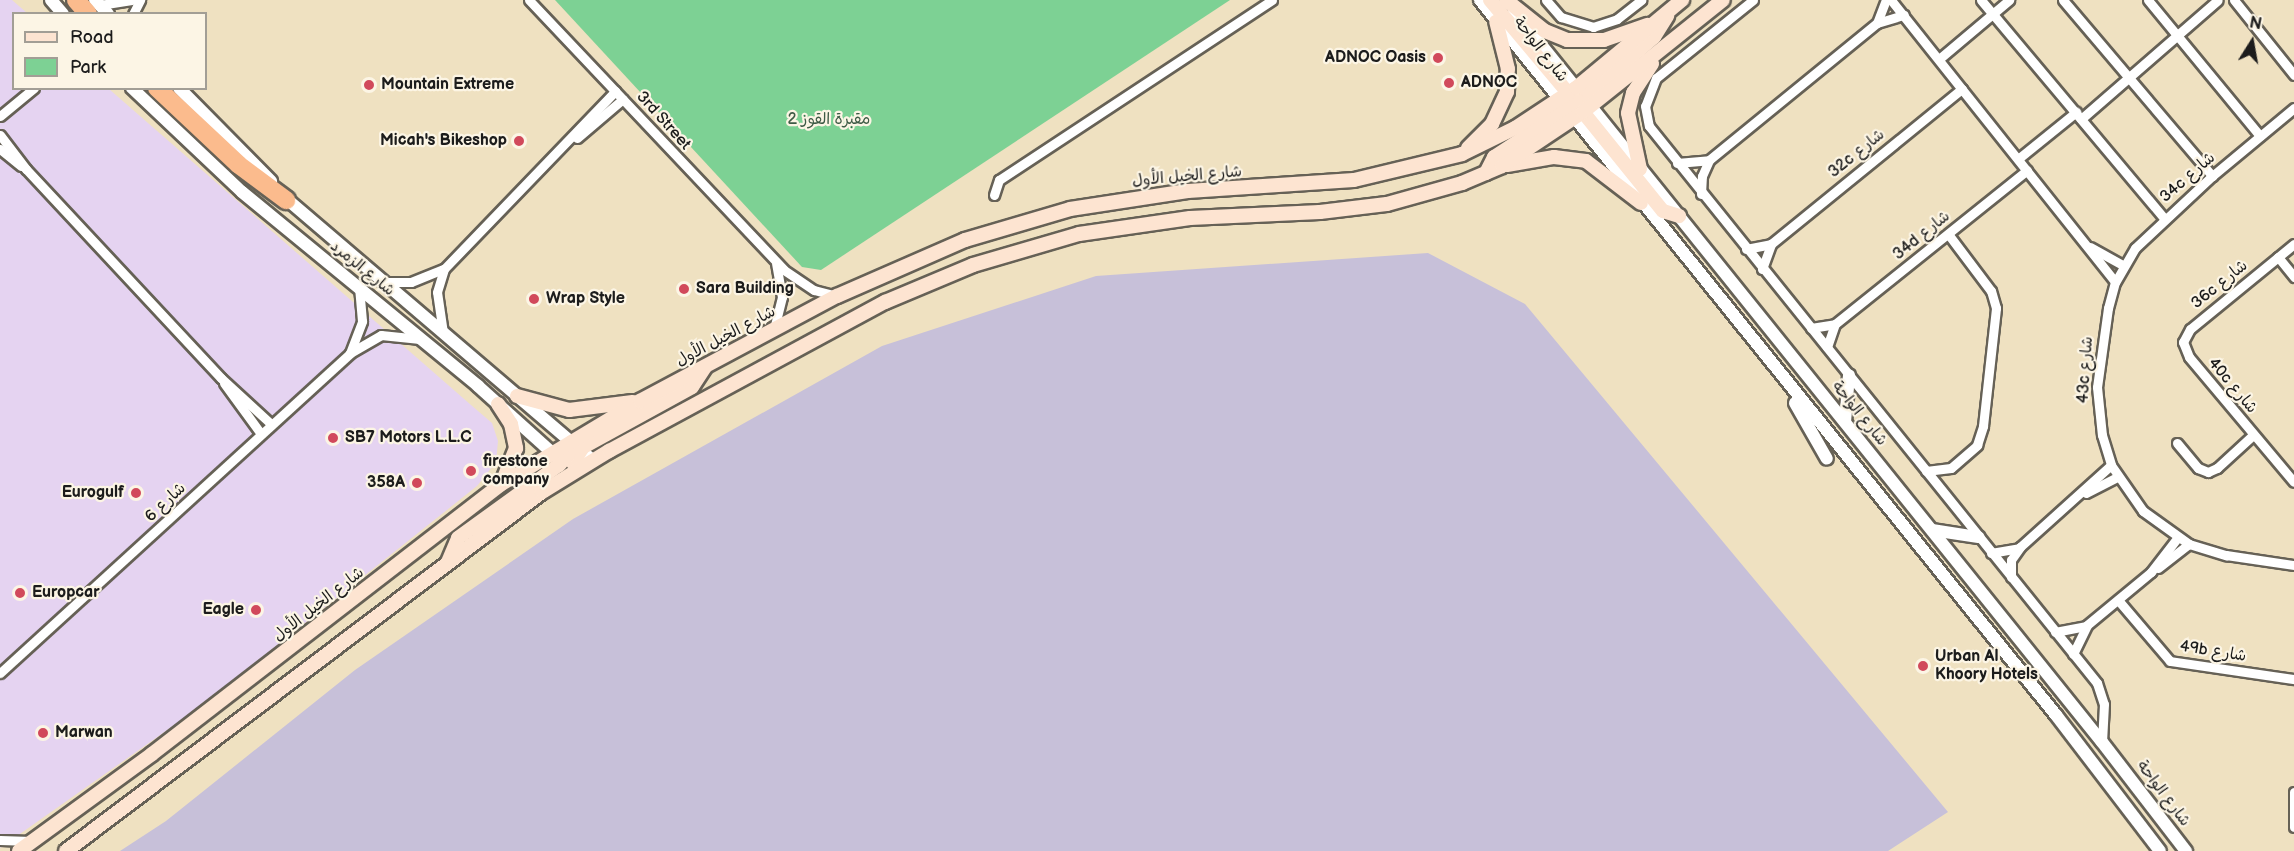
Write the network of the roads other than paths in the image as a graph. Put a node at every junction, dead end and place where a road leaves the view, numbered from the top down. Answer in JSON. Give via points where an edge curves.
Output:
{"nodes":[{"id":1,"x":51,"y":0,"type":"edge"},
{"id":2,"x":76,"y":0,"type":"edge"},
{"id":3,"x":132,"y":0,"type":"edge"},
{"id":4,"x":529,"y":0,"type":"edge"},
{"id":5,"x":1272,"y":0,"type":"edge"},
{"id":6,"x":1480,"y":0,"type":"edge"},
{"id":7,"x":1490,"y":0,"type":"edge"},
{"id":8,"x":1506,"y":0,"type":"edge"},
{"id":9,"x":1546,"y":0,"type":"edge"},
{"id":10,"x":1641,"y":0,"type":"edge"},
{"id":11,"x":1682,"y":0,"type":"edge"},
{"id":12,"x":1723,"y":0,"type":"edge"},
{"id":13,"x":1754,"y":0,"type":"edge"},
{"id":14,"x":1886,"y":0,"type":"edge"},
{"id":15,"x":1891,"y":0,"type":"edge"},
{"id":16,"x":1982,"y":0,"type":"edge"},
{"id":17,"x":2009,"y":0,"type":"edge"},
{"id":18,"x":2063,"y":0,"type":"edge"},
{"id":19,"x":2148,"y":0,"type":"edge"},
{"id":20,"x":2218,"y":0,"type":"edge"},
{"id":21,"x":2234,"y":0,"type":"edge"},
{"id":22,"x":97,"y":8,"type":"edge"},
{"id":23,"x":1669,"y":11,"type":"junction"},
{"id":24,"x":61,"y":12,"type":"edge"},
{"id":25,"x":1992,"y":14,"type":"junction"},
{"id":26,"x":1904,"y":15,"type":"junction"},
{"id":27,"x":1496,"y":21,"type":"junction"},
{"id":28,"x":1657,"y":21,"type":"junction"},
{"id":29,"x":1877,"y":24,"type":"junction"},
{"id":30,"x":2178,"y":36,"type":"junction"},
{"id":31,"x":1658,"y":55,"type":"junction"},
{"id":32,"x":1939,"y":59,"type":"junction"},
{"id":33,"x":2294,"y":75,"type":"edge"},
{"id":34,"x":2129,"y":78,"type":"junction"},
{"id":35,"x":1962,"y":88,"type":"junction"},
{"id":36,"x":32,"y":90,"type":"edge"},
{"id":37,"x":134,"y":90,"type":"edge"},
{"id":38,"x":159,"y":90,"type":"edge"},
{"id":39,"x":181,"y":90,"type":"edge"},
{"id":40,"x":615,"y":91,"type":"junction"},
{"id":41,"x":623,"y":99,"type":"junction"},
{"id":42,"x":1575,"y":104,"type":"junction"},
{"id":43,"x":2294,"y":108,"type":"edge"},
{"id":44,"x":0,"y":116,"type":"edge"},
{"id":45,"x":2078,"y":116,"type":"junction"},
{"id":46,"x":0,"y":135,"type":"edge"},
{"id":47,"x":2260,"y":136,"type":"junction"},
{"id":48,"x":563,"y":147,"type":"junction"},
{"id":49,"x":0,"y":149,"type":"edge"},
{"id":50,"x":1462,"y":153,"type":"junction"},
{"id":51,"x":2018,"y":159,"type":"junction"},
{"id":52,"x":1709,"y":160,"type":"junction"},
{"id":53,"x":1677,"y":163,"type":"junction"},
{"id":54,"x":1502,"y":166,"type":"junction"},
{"id":55,"x":26,"y":169,"type":"junction"},
{"id":56,"x":1640,"y":169,"type":"junction"},
{"id":57,"x":2027,"y":170,"type":"junction"},
{"id":58,"x":1486,"y":173,"type":"junction"},
{"id":59,"x":2212,"y":176,"type":"junction"},
{"id":60,"x":1701,"y":194,"type":"junction"},
{"id":61,"x":994,"y":195,"type":"dead end"},
{"id":62,"x":286,"y":200,"type":"junction"},
{"id":63,"x":1641,"y":203,"type":"junction"},
{"id":64,"x":1679,"y":216,"type":"junction"},
{"id":65,"x":2164,"y":218,"type":"junction"},
{"id":66,"x":1948,"y":234,"type":"junction"},
{"id":67,"x":1771,"y":244,"type":"junction"},
{"id":68,"x":2294,"y":244,"type":"edge"},
{"id":69,"x":2088,"y":246,"type":"junction"},
{"id":70,"x":1746,"y":249,"type":"junction"},
{"id":71,"x":2278,"y":257,"type":"junction"},
{"id":72,"x":776,"y":261,"type":"junction"},
{"id":73,"x":2123,"y":265,"type":"junction"},
{"id":74,"x":444,"y":269,"type":"junction"},
{"id":75,"x":1762,"y":269,"type":"junction"},
{"id":76,"x":2294,"y":277,"type":"edge"},
{"id":77,"x":381,"y":282,"type":"junction"},
{"id":78,"x":2115,"y":282,"type":"junction"},
{"id":79,"x":359,"y":288,"type":"junction"},
{"id":80,"x":837,"y":296,"type":"junction"},
{"id":81,"x":1835,"y":324,"type":"junction"},
{"id":82,"x":1811,"y":328,"type":"junction"},
{"id":83,"x":773,"y":332,"type":"junction"},
{"id":84,"x":443,"y":333,"type":"junction"},
{"id":85,"x":423,"y":340,"type":"junction"},
{"id":86,"x":1827,"y":347,"type":"junction"},
{"id":87,"x":350,"y":353,"type":"junction"},
{"id":88,"x":2189,"y":357,"type":"joint"},
{"id":89,"x":705,"y":367,"type":"junction"},
{"id":90,"x":1776,"y":371,"type":"junction"},
{"id":91,"x":1849,"y":375,"type":"junction"},
{"id":92,"x":221,"y":378,"type":"junction"},
{"id":93,"x":517,"y":396,"type":"junction"},
{"id":94,"x":640,"y":401,"type":"junction"},
{"id":95,"x":498,"y":404,"type":"junction"},
{"id":96,"x":1845,"y":422,"type":"junction"},
{"id":97,"x":271,"y":424,"type":"junction"},
{"id":98,"x":261,"y":434,"type":"junction"},
{"id":99,"x":2253,"y":435,"type":"junction"},
{"id":100,"x":2177,"y":443,"type":"dead end"},
{"id":101,"x":575,"y":446,"type":"junction"},
{"id":102,"x":558,"y":458,"type":"junction"},
{"id":103,"x":1827,"y":459,"type":"dead end"},
{"id":104,"x":593,"y":461,"type":"junction"},
{"id":105,"x":2111,"y":465,"type":"junction"},
{"id":106,"x":1951,"y":468,"type":"junction"},
{"id":107,"x":1926,"y":471,"type":"junction"},
{"id":108,"x":574,"y":472,"type":"junction"},
{"id":109,"x":2117,"y":477,"type":"junction"},
{"id":110,"x":2294,"y":482,"type":"edge"},
{"id":111,"x":500,"y":485,"type":"junction"},
{"id":112,"x":2078,"y":496,"type":"junction"},
{"id":113,"x":1947,"y":497,"type":"junction"},
{"id":114,"x":1932,"y":530,"type":"junction"},
{"id":115,"x":1978,"y":537,"type":"junction"},
{"id":116,"x":2178,"y":537,"type":"junction"},
{"id":117,"x":2189,"y":544,"type":"junction"},
{"id":118,"x":2020,"y":547,"type":"junction"},
{"id":119,"x":1991,"y":553,"type":"junction"},
{"id":120,"x":448,"y":562,"type":"junction"},
{"id":121,"x":2294,"y":565,"type":"edge"},
{"id":122,"x":2151,"y":572,"type":"junction"},
{"id":123,"x":2011,"y":577,"type":"junction"},
{"id":124,"x":2118,"y":600,"type":"junction"},
{"id":125,"x":2087,"y":625,"type":"junction"},
{"id":126,"x":2055,"y":632,"type":"junction"},
{"id":127,"x":2073,"y":654,"type":"junction"},
{"id":128,"x":0,"y":673,"type":"edge"},
{"id":129,"x":2294,"y":679,"type":"edge"},
{"id":130,"x":2102,"y":742,"type":"junction"},
{"id":131,"x":2294,"y":792,"type":"edge"},
{"id":132,"x":2294,"y":827,"type":"edge"},
{"id":133,"x":0,"y":840,"type":"edge"},
{"id":134,"x":31,"y":841,"type":"junction"},
{"id":135,"x":19,"y":851,"type":"edge"},
{"id":136,"x":66,"y":851,"type":"edge"},
{"id":137,"x":2160,"y":851,"type":"edge"},
{"id":138,"x":2186,"y":851,"type":"edge"}],
"edges":[{"from":1,"to":24,"type":"street"},
{"from":2,"to":22,"type":"highway"},
{"from":3,"to":22,"type":"street"},
{"from":4,"to":40,"type":"street","name":"3rd Street"},
{"from":5,"to":61,"type":"street","via":[[999,180]]},
{"from":6,"to":27,"type":"street","name":"شارع الواحة"},
{"from":7,"to":42,"type":"main road"},
{"from":8,"to":28,"type":"main road","via":[[1545,31],[1579,42],[1604,40]]},
{"from":8,"to":42,"type":"street","name":"شارع الواحة"},
{"from":9,"to":10,"type":"street","via":[[1561,17],[1593,27],[1617,19]]},
{"from":11,"to":23,"type":"main road","name":"شارع الخيل الأول"},
{"from":12,"to":31,"type":"main road","name":"شارع الخيل الأول"},
{"from":13,"to":53,"type":"street","via":[[1663,71],[1650,87],[1645,106],[1649,126]]},
{"from":14,"to":29,"type":"street"},
{"from":15,"to":26,"type":"street"},
{"from":16,"to":25,"type":"street"},
{"from":17,"to":25,"type":"street"},
{"from":18,"to":34,"type":"street"},
{"from":19,"to":30,"type":"street"},
{"from":20,"to":30,"type":"street"},
{"from":21,"to":33,"type":"street"},
{"from":23,"to":28,"type":"main road","name":"شارع الخيل الأول"},
{"from":23,"to":42,"type":"main road","via":[[1654,37]]},
{"from":25,"to":32,"type":"street"},
{"from":25,"to":45,"type":"street"},
{"from":26,"to":29,"type":"street"},
{"from":26,"to":32,"type":"street"},
{"from":27,"to":42,"type":"street","name":"شارع الواحة"},
{"from":27,"to":50,"type":"main road","via":[[1508,69],[1507,92],[1492,124]]},
{"from":28,"to":42,"type":"main road","name":"شارع الخيل الأول"},
{"from":29,"to":52,"type":"street"},
{"from":30,"to":34,"type":"street"},
{"from":30,"to":47,"type":"street"},
{"from":31,"to":42,"type":"main road","name":"شارع الخيل الأول"},
{"from":31,"to":56,"type":"main road","via":[[1630,103],[1628,124]]},
{"from":32,"to":35,"type":"street"},
{"from":34,"to":45,"type":"street"},
{"from":34,"to":59,"type":"street"},
{"from":35,"to":51,"type":"street"},
{"from":35,"to":67,"type":"street","name":"32c شارع"},
{"from":36,"to":44,"type":"street"},
{"from":37,"to":79,"type":"street","name":"شارع الزمرد","via":[[221,173]]},
{"from":38,"to":62,"type":"highway","via":[[239,165]]},
{"from":39,"to":62,"type":"street","name":"شارع الزمرد"},
{"from":40,"to":41,"type":"street","name":"3rd Street"},
{"from":40,"to":48,"type":"street"},
{"from":41,"to":48,"type":"street"},
{"from":41,"to":72,"type":"street","name":"3rd Street"},
{"from":42,"to":50,"type":"main road","name":"شارع الخيل الأول"},
{"from":42,"to":54,"type":"main road","name":"شارع الخيل الأول"},
{"from":42,"to":56,"type":"street","name":"شارع الواحة"},
{"from":42,"to":58,"type":"main road","via":[[1494,158]]},
{"from":42,"to":63,"type":"street","name":"شارع الواحة"},
{"from":42,"to":64,"type":"main road","via":[[1663,211]]},
{"from":43,"to":47,"type":"street","name":"34c شارع"},
{"from":45,"to":51,"type":"street"},
{"from":45,"to":65,"type":"street"},
{"from":46,"to":55,"type":"street"},
{"from":47,"to":59,"type":"street","name":"34c شارع"},
{"from":48,"to":74,"type":"street"},
{"from":49,"to":55,"type":"street"},
{"from":50,"to":80,"type":"main road","name":"شارع الخيل الأول","via":[[1354,180],[1188,191],[1070,209],[965,240]]},
{"from":51,"to":57,"type":"street"},
{"from":52,"to":53,"type":"street"},
{"from":52,"to":60,"type":"street","via":[[1702,176]]},
{"from":53,"to":60,"type":"street"},
{"from":54,"to":58,"type":"main road","name":"شارع الخيل الأول"},
{"from":54,"to":63,"type":"main road","via":[[1574,157],[1597,166]]},
{"from":55,"to":92,"type":"street"},
{"from":56,"to":64,"type":"street","name":"شارع الواحة"},
{"from":57,"to":66,"type":"street","name":"34d شارع"},
{"from":57,"to":69,"type":"street"},
{"from":58,"to":104,"type":"main road","name":"شارع الخيل الأول","via":[[1387,204],[1152,222],[1079,234],[1008,253],[885,302]]},
{"from":59,"to":65,"type":"street","name":"34c شارع"},
{"from":60,"to":70,"type":"street"},
{"from":62,"to":77,"type":"street","name":"شارع الزمرد"},
{"from":63,"to":90,"type":"street","name":"شارع الواحة"},
{"from":64,"to":96,"type":"street","name":"شارع الواحة"},
{"from":65,"to":73,"type":"street","name":"34c شارع"},
{"from":66,"to":81,"type":"street","name":"34d شارع"},
{"from":66,"to":106,"type":"street","via":[[1991,291],[1996,308],[1982,436],[1971,454]]},
{"from":67,"to":70,"type":"street","name":"32c شارع"},
{"from":67,"to":75,"type":"street"},
{"from":68,"to":71,"type":"street","name":"36c شارع"},
{"from":69,"to":73,"type":"street"},
{"from":69,"to":78,"type":"street"},
{"from":70,"to":75,"type":"street"},
{"from":71,"to":76,"type":"street"},
{"from":71,"to":88,"type":"street","name":"36c شارع","via":[[2190,329],[2183,342]]},
{"from":72,"to":80,"type":"street","name":"3rd Street","via":[[803,284]]},
{"from":72,"to":83,"type":"street","via":[[782,297]]},
{"from":73,"to":78,"type":"street","name":"34c شارع"},
{"from":74,"to":77,"type":"street","via":[[411,282]]},
{"from":74,"to":84,"type":"street","via":[[437,298]]},
{"from":75,"to":82,"type":"street"},
{"from":77,"to":84,"type":"street","name":"شارع الزمرد"},
{"from":78,"to":105,"type":"street","name":"43c شارع","via":[[2097,387],[2102,435]]},
{"from":79,"to":85,"type":"street","name":"شارع الزمرد"},
{"from":79,"to":87,"type":"street","name":"شارع 6","via":[[362,321]]},
{"from":80,"to":83,"type":"main road","name":"شارع الخيل الأول"},
{"from":81,"to":82,"type":"street","name":"34d شارع"},
{"from":81,"to":86,"type":"street"},
{"from":82,"to":86,"type":"street"},
{"from":83,"to":89,"type":"main road","name":"شارع الخيل الأول"},
{"from":84,"to":93,"type":"street","name":"شارع الزمرد"},
{"from":85,"to":87,"type":"street","name":"شارع 6","via":[[381,335]]},
{"from":85,"to":95,"type":"street","name":"شارع الزمرد"},
{"from":86,"to":91,"type":"street"},
{"from":87,"to":97,"type":"street","name":"شارع 6"},
{"from":88,"to":99,"type":"street","name":"40c شارع"},
{"from":89,"to":94,"type":"main road","name":"شارع الخيل الأول"},
{"from":89,"to":101,"type":"main road","via":[[692,387]]},
{"from":90,"to":103,"type":"street"},
{"from":90,"to":137,"type":"street","name":"شارع الواحة","via":[[2056,715]]},
{"from":91,"to":96,"type":"street"},
{"from":91,"to":107,"type":"street"},
{"from":92,"to":97,"type":"street"},
{"from":92,"to":98,"type":"street"},
{"from":93,"to":94,"type":"main road","via":[[569,410]]},
{"from":93,"to":101,"type":"street","name":"شارع الزمرد"},
{"from":94,"to":101,"type":"main road","name":"شارع الخيل الأول"},
{"from":95,"to":102,"type":"street","name":"شارع الزمرد"},
{"from":95,"to":111,"type":"main road","via":[[511,424],[516,448],[514,462]]},
{"from":96,"to":114,"type":"street","name":"شارع الواحة"},
{"from":97,"to":98,"type":"street","name":"شارع 6"},
{"from":98,"to":128,"type":"street","name":"شارع 6"},
{"from":99,"to":100,"type":"street","name":"40c شارع","via":[[2208,472],[2198,468]]},
{"from":99,"to":110,"type":"street","name":"40c شارع"},
{"from":101,"to":102,"type":"main road","name":"شارع الخيل الأول"},
{"from":101,"to":104,"type":"street","name":"شارع الزمرد"},
{"from":101,"to":108,"type":"main road"},
{"from":102,"to":108,"type":"street","name":"شارع الزمرد"},
{"from":102,"to":111,"type":"main road","name":"شارع الخيل الأول"},
{"from":102,"to":120,"type":"main road","via":[[458,538]]},
{"from":104,"to":108,"type":"main road","name":"شارع الخيل الأول"},
{"from":105,"to":109,"type":"street","name":"43c شارع"},
{"from":105,"to":112,"type":"street"},
{"from":106,"to":107,"type":"street"},
{"from":106,"to":113,"type":"street","via":[[1945,482]]},
{"from":107,"to":113,"type":"street"},
{"from":108,"to":120,"type":"main road","name":"شارع الخيل الأول"},
{"from":109,"to":112,"type":"street"},
{"from":109,"to":116,"type":"street","name":"43c شارع","via":[[2143,512]]},
{"from":111,"to":134,"type":"main road","name":"شارع الخيل الأول","via":[[152,754]]},
{"from":112,"to":118,"type":"street"},
{"from":113,"to":115,"type":"street"},
{"from":114,"to":115,"type":"street"},
{"from":114,"to":130,"type":"street","name":"شارع الواحة"},
{"from":115,"to":119,"type":"street"},
{"from":116,"to":117,"type":"street","name":"43c شارع"},
{"from":116,"to":122,"type":"street"},
{"from":117,"to":121,"type":"street","name":"43c شارع","via":[[2226,555]]},
{"from":117,"to":122,"type":"street"},
{"from":118,"to":119,"type":"street"},
{"from":118,"to":123,"type":"street","via":[[2012,560]]},
{"from":119,"to":123,"type":"street"},
{"from":120,"to":136,"type":"main road","name":"شارع الخيل الأول"},
{"from":122,"to":124,"type":"street"},
{"from":123,"to":126,"type":"street"},
{"from":124,"to":125,"type":"street"},
{"from":124,"to":129,"type":"street","name":"49b شارع","via":[[2170,661]]},
{"from":125,"to":126,"type":"street","via":[[2075,631]]},
{"from":125,"to":127,"type":"street"},
{"from":126,"to":127,"type":"street"},
{"from":127,"to":130,"type":"street","via":[[2101,690]]},
{"from":130,"to":138,"type":"street","name":"شارع الواحة"},
{"from":131,"to":132,"type":"street"},
{"from":133,"to":134,"type":"street"},
{"from":134,"to":135,"type":"main road","name":"شارع الخيل الأول"}]}
